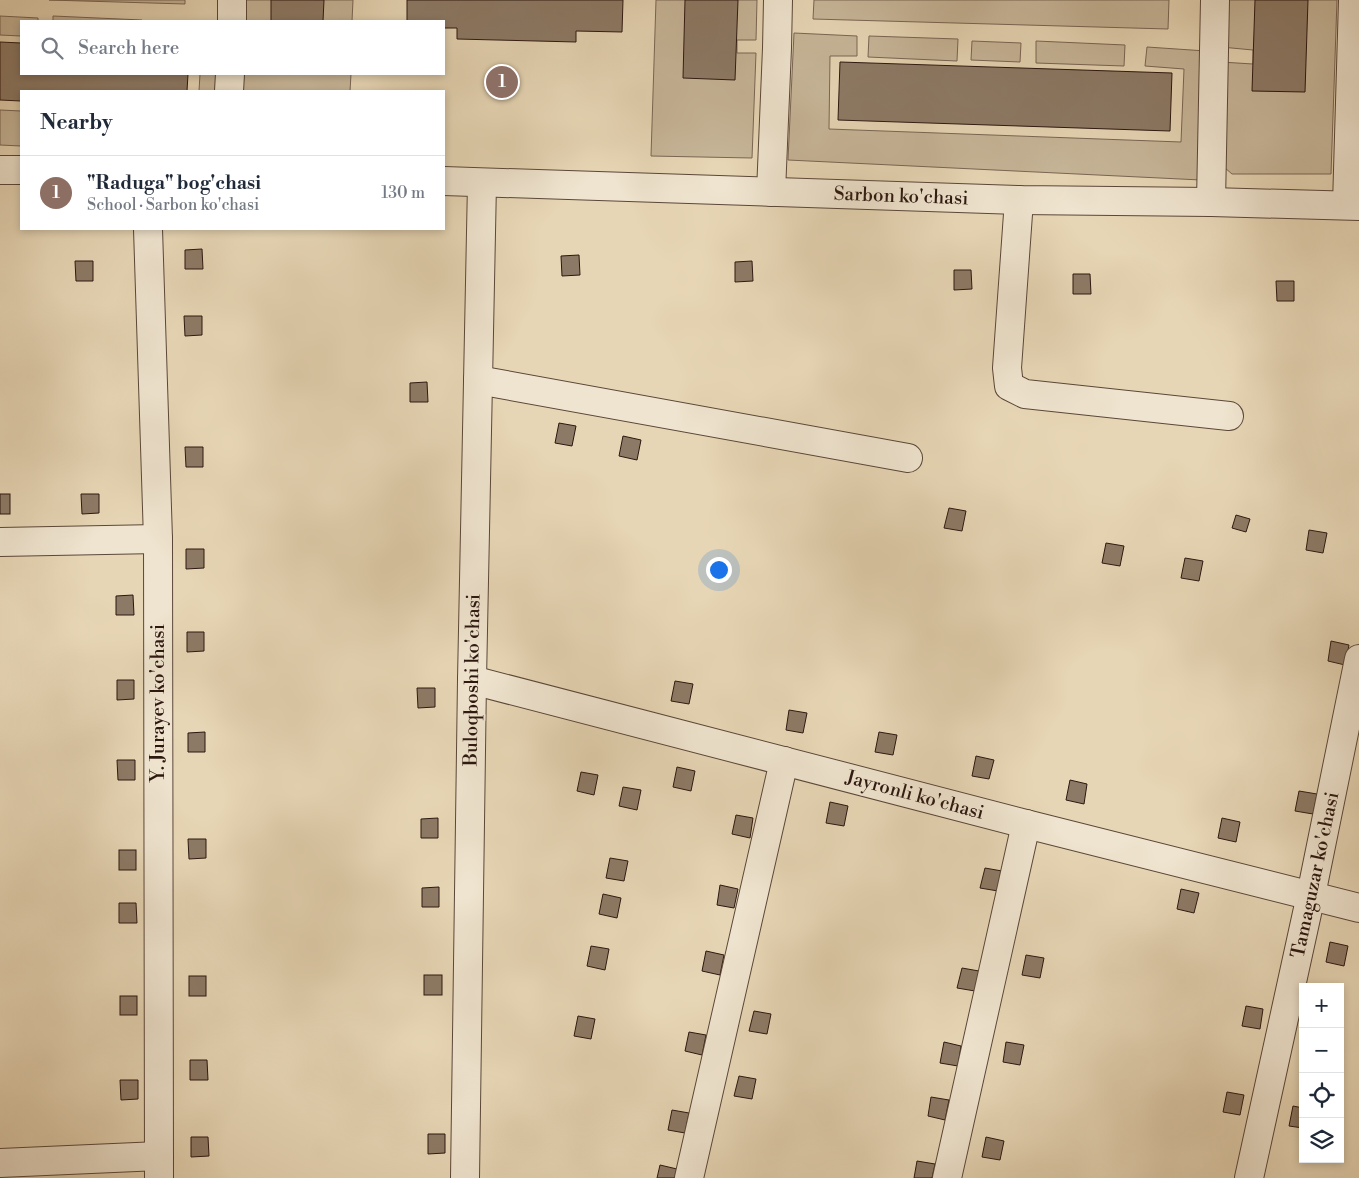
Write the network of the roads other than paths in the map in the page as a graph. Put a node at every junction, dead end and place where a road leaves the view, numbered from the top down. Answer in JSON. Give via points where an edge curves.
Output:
{"nodes":[{"id":1,"x":232,"y":0,"type":"edge"},
{"id":2,"x":778,"y":0,"type":"edge"},
{"id":3,"x":1215,"y":0,"type":"edge"},
{"id":4,"x":1353,"y":0,"type":"edge"},
{"id":5,"x":232,"y":20,"type":"edge"},
{"id":6,"x":230,"y":75,"type":"edge"},
{"id":7,"x":229,"y":90,"type":"edge"},
{"id":8,"x":0,"y":170,"type":"edge"},
{"id":9,"x":20,"y":170,"type":"edge"},
{"id":10,"x":445,"y":182,"type":"edge"},
{"id":11,"x":482,"y":183,"type":"junction"},
{"id":12,"x":770,"y":192,"type":"junction"},
{"id":13,"x":1019,"y":200,"type":"junction"},
{"id":14,"x":1211,"y":202,"type":"junction"},
{"id":15,"x":1353,"y":205,"type":"edge"},
{"id":16,"x":148,"y":230,"type":"edge"},
{"id":17,"x":478,"y":380,"type":"junction"},
{"id":18,"x":1229,"y":416,"type":"dead end"},
{"id":19,"x":908,"y":458,"type":"dead end"},
{"id":20,"x":158,"y":538,"type":"junction"},
{"id":21,"x":0,"y":542,"type":"edge"},
{"id":22,"x":1359,"y":659,"type":"edge"},
{"id":23,"x":472,"y":680,"type":"junction"},
{"id":24,"x":784,"y":761,"type":"junction"},
{"id":25,"x":1026,"y":824,"type":"junction"},
{"id":26,"x":1311,"y":895,"type":"junction"},
{"id":27,"x":1359,"y":908,"type":"edge"},
{"id":28,"x":0,"y":1163,"type":"edge"},
{"id":29,"x":159,"y":1167,"type":"edge"},
{"id":30,"x":465,"y":1178,"type":"edge"},
{"id":31,"x":689,"y":1178,"type":"edge"},
{"id":32,"x":947,"y":1178,"type":"edge"},
{"id":33,"x":1249,"y":1178,"type":"edge"}],
"edges":[{"from":1,"to":5,"type":"street"},
{"from":2,"to":12,"type":"street"},
{"from":3,"to":14,"type":"street"},
{"from":4,"to":15,"type":"street"},
{"from":6,"to":7,"type":"street"},
{"from":8,"to":9,"type":"street"},
{"from":10,"to":11,"type":"street","name":"Sarbon ko'chasi"},
{"from":11,"to":12,"type":"street","name":"Sarbon ko'chasi"},
{"from":11,"to":17,"type":"street","name":"Buloqboshi ko'chasi"},
{"from":12,"to":13,"type":"street","name":"Sarbon ko'chasi"},
{"from":13,"to":14,"type":"street","name":"Sarbon ko'chasi"},
{"from":13,"to":18,"type":"street","via":[[1007,368],[1009,386],[1025,394]]},
{"from":14,"to":15,"type":"street","name":"Sarbon ko'chasi"},
{"from":16,"to":20,"type":"street","name":"Y. Jurayev ko'chasi"},
{"from":17,"to":19,"type":"street"},
{"from":17,"to":23,"type":"street","name":"Buloqboshi ko'chasi"},
{"from":20,"to":21,"type":"street"},
{"from":20,"to":29,"type":"street","name":"Y. Jurayev ko'chasi"},
{"from":22,"to":26,"type":"street","name":"Tamaguzar ko'chasi"},
{"from":23,"to":24,"type":"street","name":"Jayronli ko'chasi"},
{"from":23,"to":30,"type":"street","name":"Buloqboshi ko'chasi"},
{"from":24,"to":25,"type":"street","name":"Jayronli ko'chasi"},
{"from":24,"to":31,"type":"street"},
{"from":25,"to":26,"type":"street","name":"Jayronli ko'chasi"},
{"from":25,"to":32,"type":"street"},
{"from":26,"to":27,"type":"street","name":"Jayronli ko'chasi"},
{"from":26,"to":33,"type":"street","name":"Tamaguzar ko'chasi"},
{"from":28,"to":29,"type":"street"}]}
